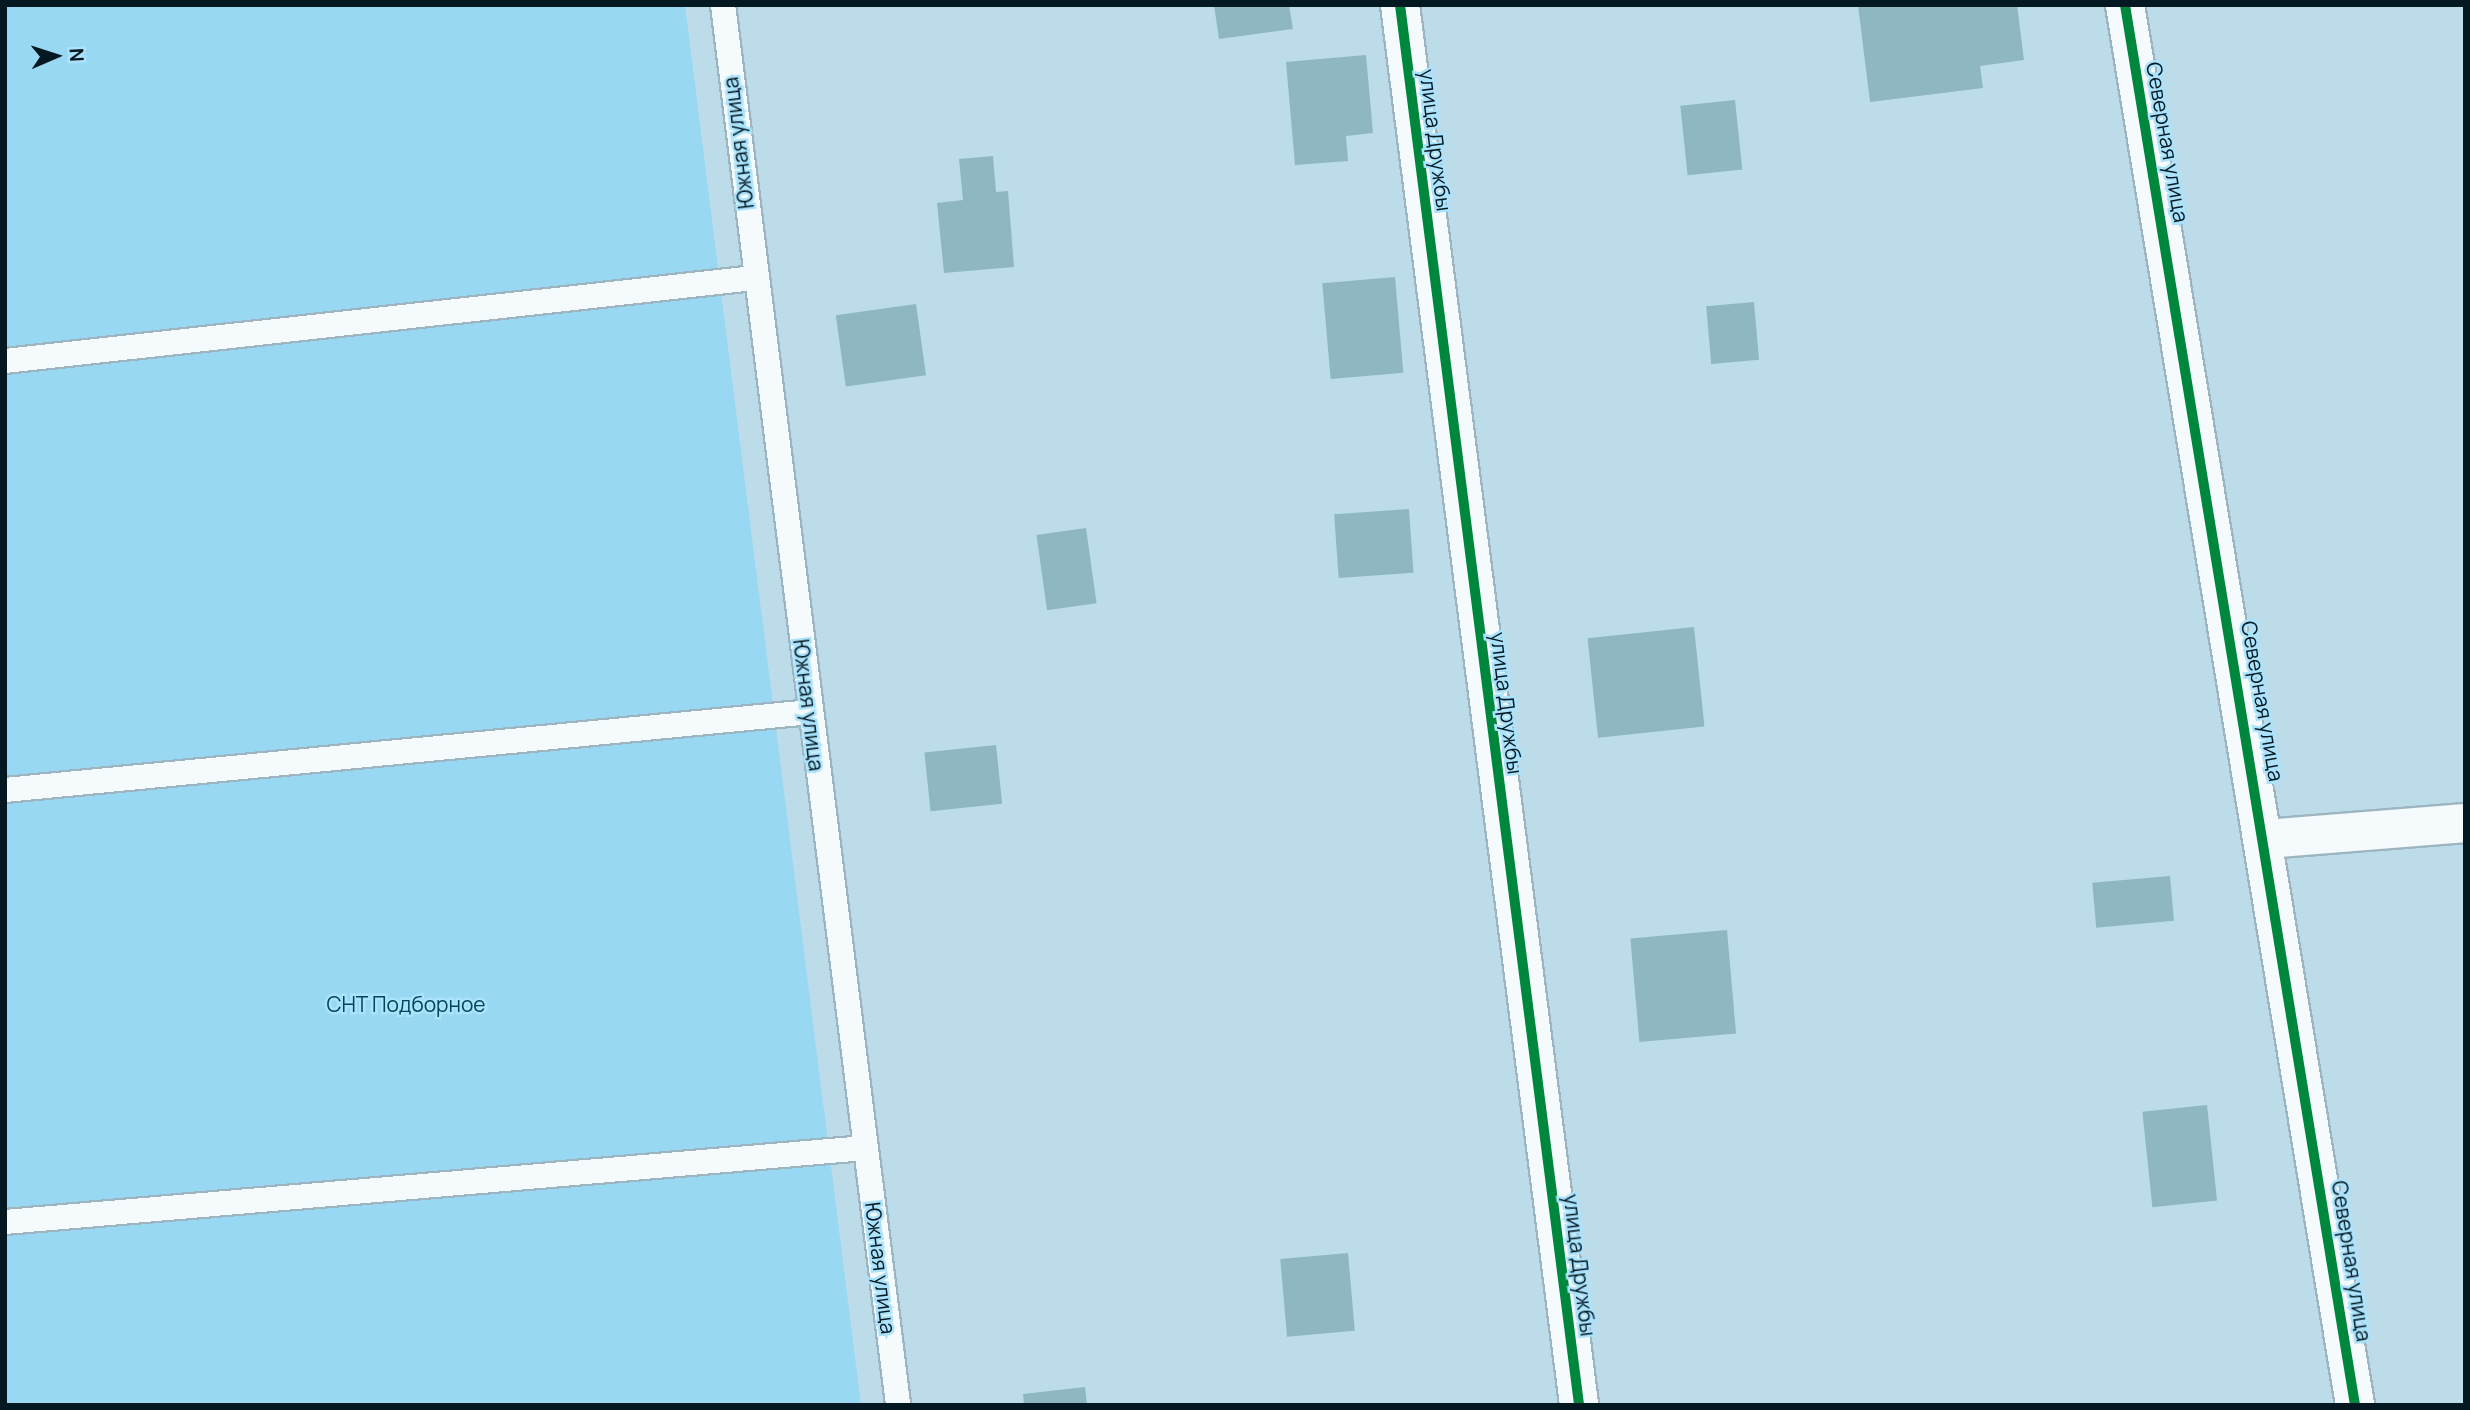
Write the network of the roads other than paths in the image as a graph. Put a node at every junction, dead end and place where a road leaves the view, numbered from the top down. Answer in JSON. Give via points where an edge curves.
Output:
{"nodes":[{"id":1,"x":723,"y":5,"type":"edge"},
{"id":2,"x":1400,"y":5,"type":"edge"},
{"id":3,"x":2125,"y":5,"type":"edge"},
{"id":4,"x":755,"y":278,"type":"junction"},
{"id":5,"x":5,"y":362,"type":"edge"},
{"id":6,"x":810,"y":712,"type":"junction"},
{"id":7,"x":5,"y":790,"type":"edge"},
{"id":8,"x":2465,"y":823,"type":"edge"},
{"id":9,"x":2266,"y":839,"type":"junction"},
{"id":10,"x":865,"y":1148,"type":"junction"},
{"id":11,"x":5,"y":1223,"type":"edge"},
{"id":12,"x":898,"y":1405,"type":"edge"},
{"id":13,"x":1579,"y":1405,"type":"edge"},
{"id":14,"x":2355,"y":1405,"type":"edge"}],
"edges":[{"from":1,"to":4,"type":"lane","name":"Южная улица"},
{"from":2,"to":13,"type":"street","name":"улица Дружбы"},
{"from":3,"to":9,"type":"street","name":"Северная улица"},
{"from":4,"to":5,"type":"lane"},
{"from":4,"to":6,"type":"lane","name":"Южная улица"},
{"from":6,"to":7,"type":"lane"},
{"from":6,"to":10,"type":"lane","name":"Южная улица"},
{"from":8,"to":9,"type":"street"},
{"from":9,"to":14,"type":"street","name":"Северная улица"},
{"from":10,"to":11,"type":"lane"},
{"from":10,"to":12,"type":"lane","name":"Южная улица"}]}
